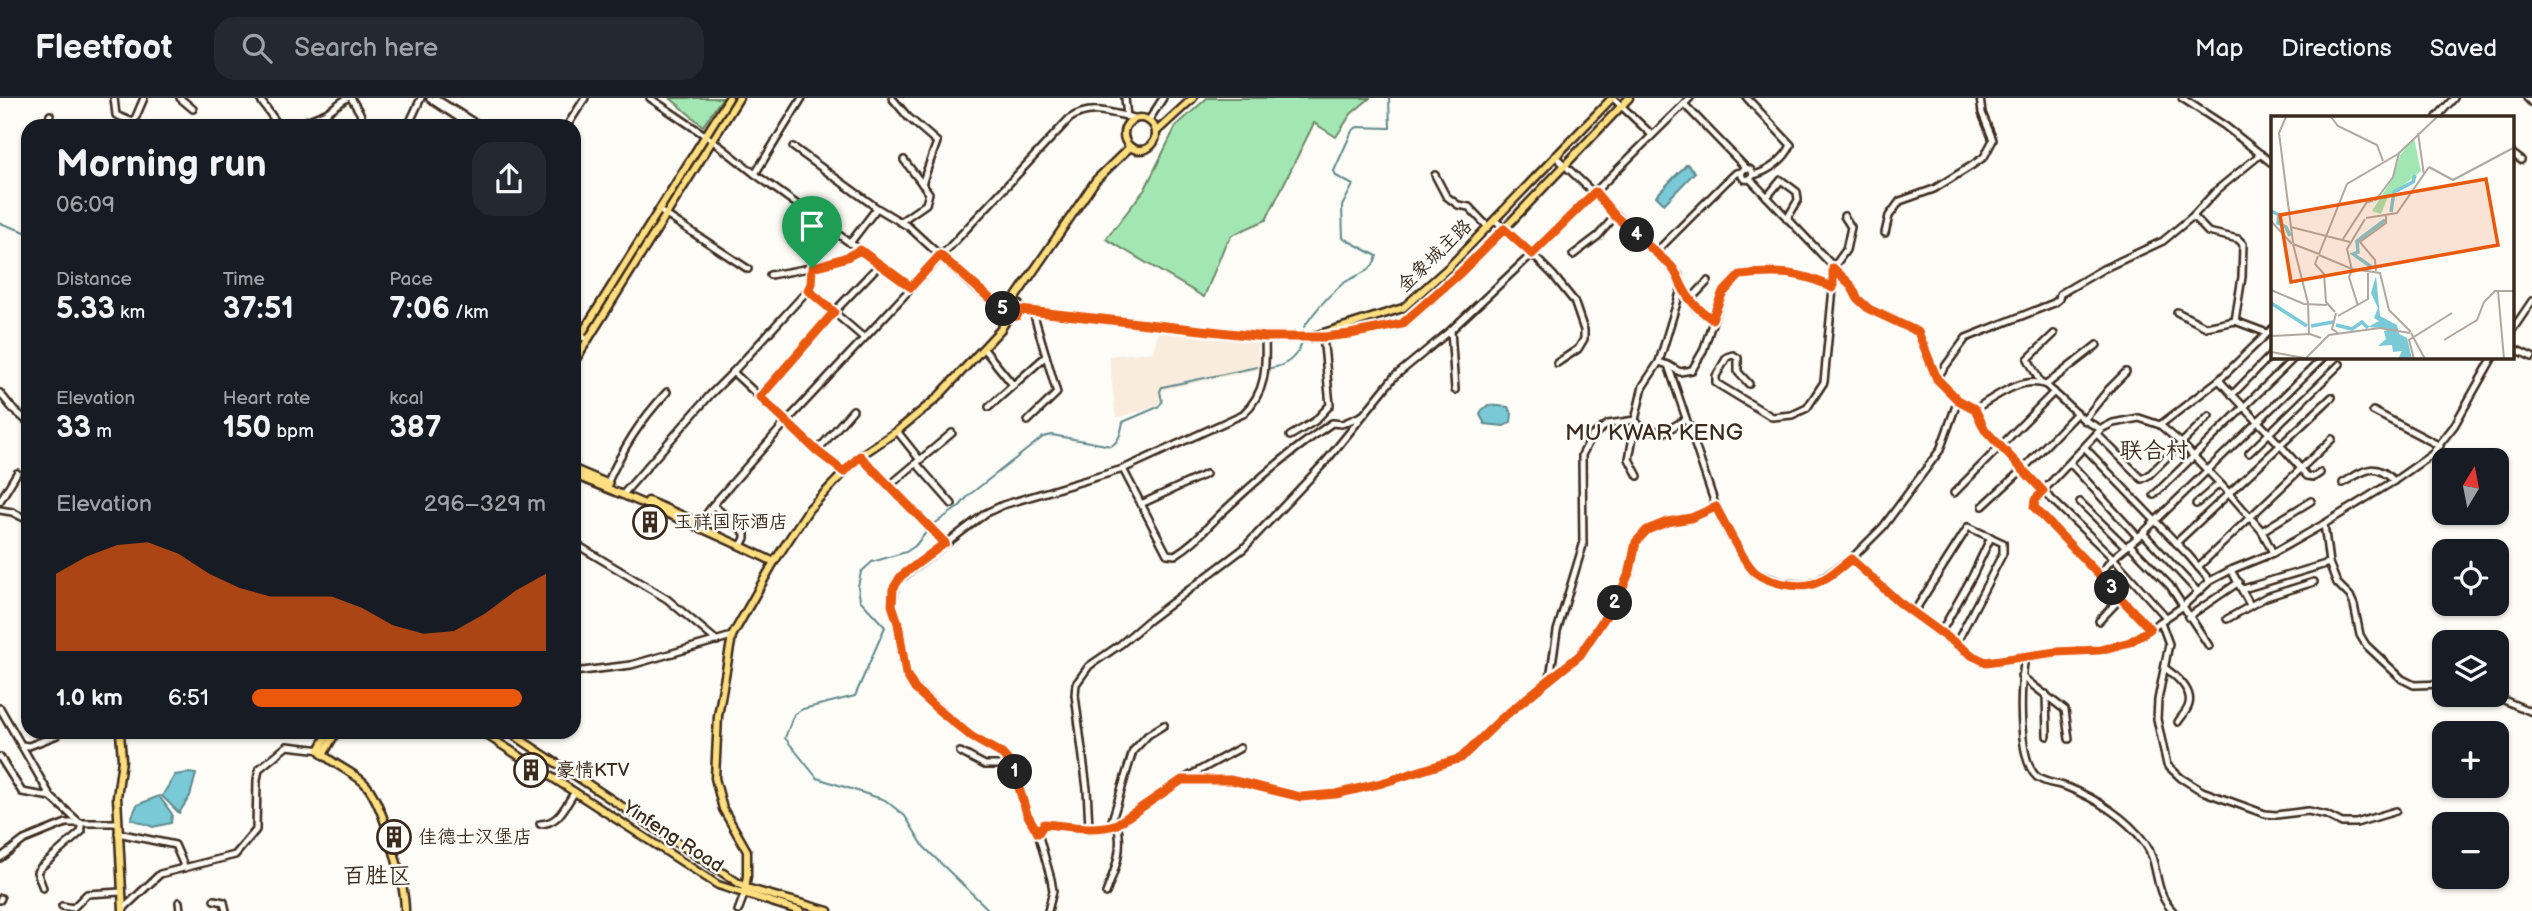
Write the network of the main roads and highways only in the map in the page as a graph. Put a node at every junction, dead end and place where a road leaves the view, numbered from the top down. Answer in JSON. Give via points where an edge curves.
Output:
{"nodes":[{"id":1,"x":729,"y":98,"type":"edge"},
{"id":2,"x":739,"y":98,"type":"edge"},
{"id":3,"x":1193,"y":98,"type":"edge"},
{"id":4,"x":1613,"y":98,"type":"edge"},
{"id":5,"x":1629,"y":98,"type":"edge"},
{"id":6,"x":1157,"y":131,"type":"junction"},
{"id":7,"x":1130,"y":147,"type":"junction"},
{"id":8,"x":685,"y":175,"type":"junction"},
{"id":9,"x":661,"y":212,"type":"junction"},
{"id":10,"x":635,"y":247,"type":"junction"},
{"id":11,"x":642,"y":252,"type":"junction"},
{"id":12,"x":1437,"y":278,"type":"junction"},
{"id":13,"x":613,"y":282,"type":"junction"},
{"id":14,"x":1446,"y":286,"type":"junction"},
{"id":15,"x":620,"y":288,"type":"junction"},
{"id":16,"x":1013,"y":301,"type":"junction"},
{"id":17,"x":1020,"y":310,"type":"junction"},
{"id":18,"x":1006,"y":313,"type":"junction"},
{"id":19,"x":581,"y":328,"type":"edge"},
{"id":20,"x":1323,"y":335,"type":"junction"},
{"id":21,"x":581,"y":351,"type":"edge"},
{"id":22,"x":581,"y":472,"type":"edge"},
{"id":23,"x":581,"y":477,"type":"edge"},
{"id":24,"x":606,"y":485,"type":"junction"},
{"id":25,"x":701,"y":526,"type":"junction"},
{"id":26,"x":774,"y":562,"type":"junction"},
{"id":27,"x":120,"y":739,"type":"edge"},
{"id":28,"x":327,"y":739,"type":"edge"},
{"id":29,"x":330,"y":739,"type":"edge"},
{"id":30,"x":493,"y":739,"type":"edge"},
{"id":31,"x":519,"y":739,"type":"edge"},
{"id":32,"x":322,"y":752,"type":"junction"},
{"id":33,"x":745,"y":891,"type":"junction"},
{"id":34,"x":123,"y":910,"type":"edge"},
{"id":35,"x":405,"y":911,"type":"edge"},
{"id":36,"x":800,"y":911,"type":"edge"},
{"id":37,"x":828,"y":911,"type":"edge"}],
"edges":[{"from":1,"to":8,"type":"main road"},
{"from":2,"to":8,"type":"main road"},
{"from":3,"to":6,"type":"main road"},
{"from":4,"to":12,"type":"main road","name":"金象城主路"},
{"from":5,"to":14,"type":"main road","name":"金象城主路"},
{"from":6,"to":7,"type":"main road","via":[[1148,148]]},
{"from":6,"to":7,"type":"main road","via":[[1149,120],[1131,118],[1124,133]]},
{"from":7,"to":16,"type":"main road","via":[[1096,180]]},
{"from":8,"to":9,"type":"main road"},
{"from":9,"to":10,"type":"main road"},
{"from":9,"to":11,"type":"main road"},
{"from":10,"to":11,"type":"main road"},
{"from":10,"to":13,"type":"main road"},
{"from":11,"to":15,"type":"main road"},
{"from":12,"to":14,"type":"main road"},
{"from":12,"to":20,"type":"main road","name":"金象城主路","via":[[1404,308]]},
{"from":13,"to":15,"type":"main road"},
{"from":13,"to":19,"type":"main road"},
{"from":14,"to":20,"type":"main road","name":"金象城主路","via":[[1402,324]]},
{"from":15,"to":21,"type":"main road"},
{"from":16,"to":17,"type":"main road"},
{"from":16,"to":18,"type":"main road","via":[[1006,304]]},
{"from":17,"to":18,"type":"main road","via":[[1017,316]]},
{"from":17,"to":20,"type":"main road","name":"金象城主路","via":[[1265,337]]},
{"from":18,"to":26,"type":"main road","via":[[983,348],[936,399],[860,456],[809,509]]},
{"from":22,"to":24,"type":"main road"},
{"from":23,"to":24,"type":"main road"},
{"from":24,"to":25,"type":"main road"},
{"from":24,"to":25,"type":"main road"},
{"from":25,"to":26,"type":"main road"},
{"from":26,"to":33,"type":"main road","via":[[732,636],[718,716],[715,778],[723,808],[747,851]]},
{"from":27,"to":34,"type":"main road","via":[[117,797]]},
{"from":28,"to":32,"type":"main road"},
{"from":29,"to":32,"type":"main road"},
{"from":30,"to":33,"type":"main road","name":"Yinfeng Road","via":[[718,885]]},
{"from":31,"to":33,"type":"main road","name":"Yinfeng Road"},
{"from":32,"to":35,"type":"main road","via":[[368,788],[401,876]]},
{"from":33,"to":36,"type":"main road"},
{"from":33,"to":37,"type":"main road"}]}
